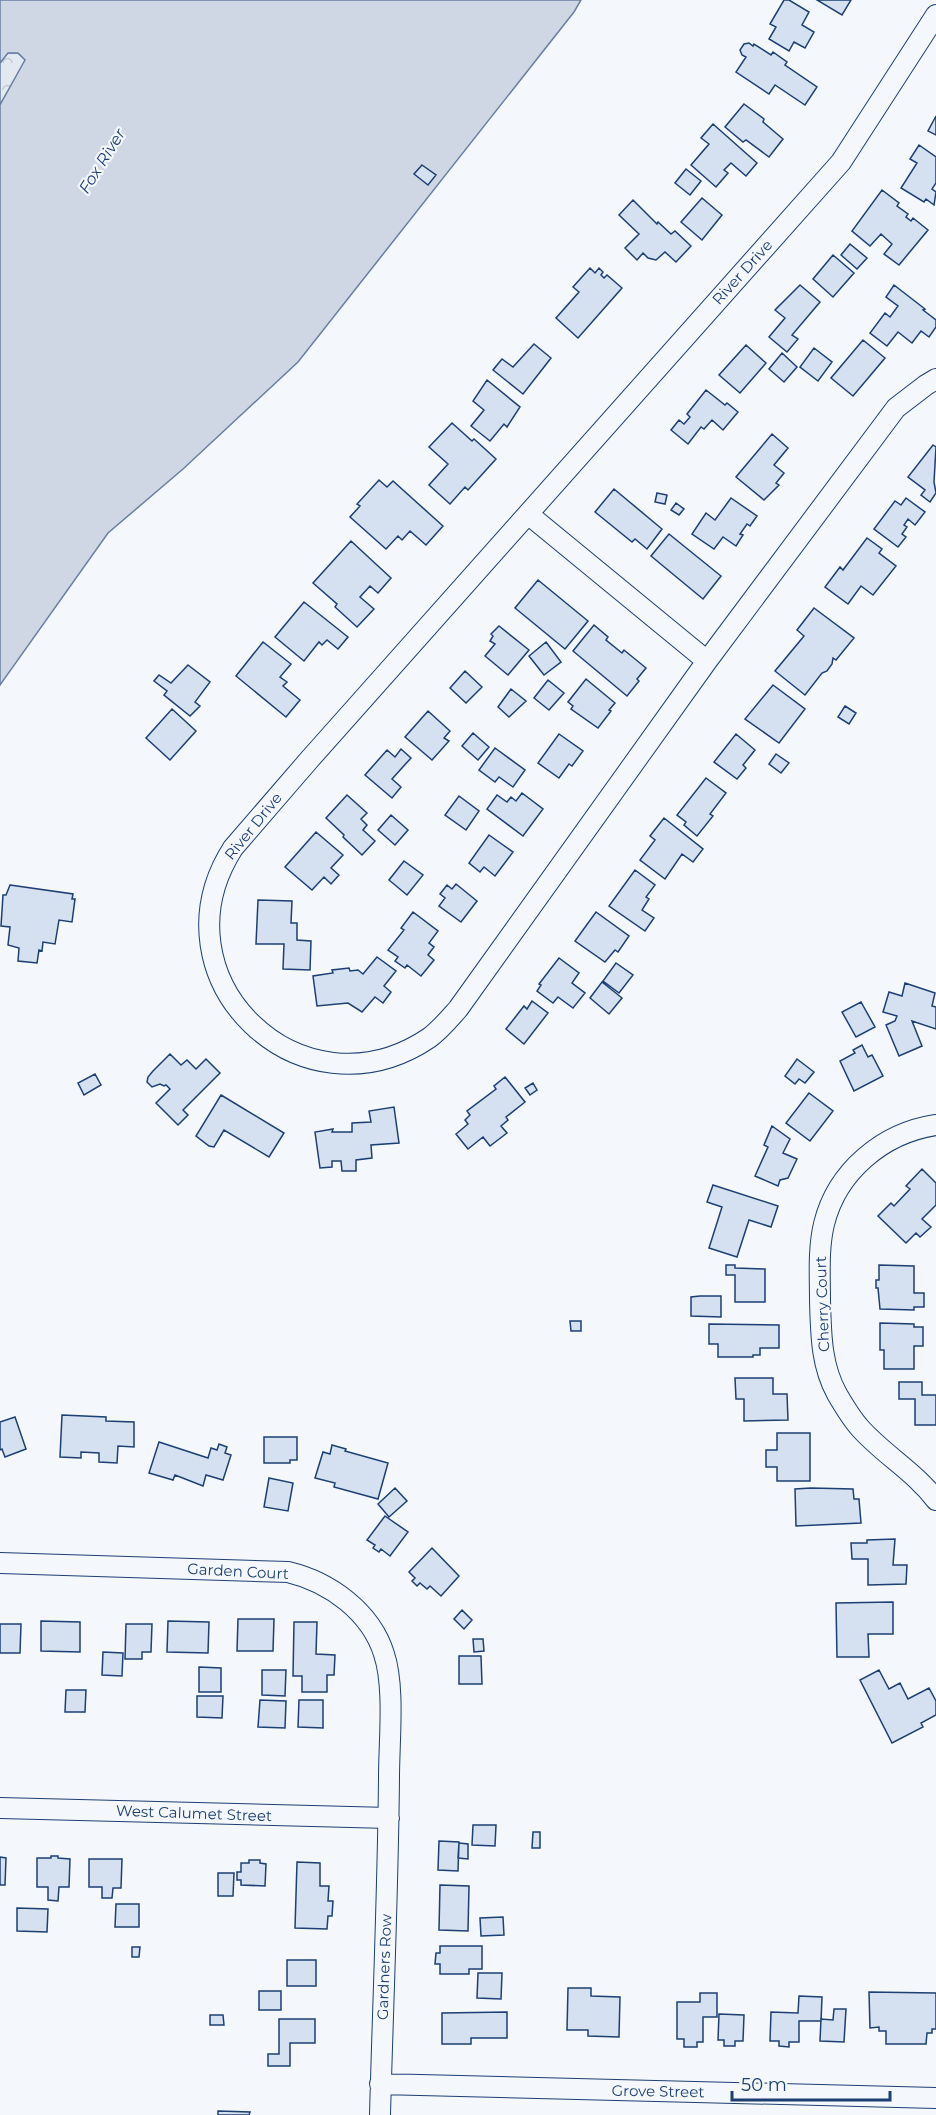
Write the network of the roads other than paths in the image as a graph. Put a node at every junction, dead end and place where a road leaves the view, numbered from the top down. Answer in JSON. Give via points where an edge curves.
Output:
{"nodes":[{"id":1,"x":936,"y":15,"type":"edge"},
{"id":2,"x":936,"y":379,"type":"edge"},
{"id":3,"x":528,"y":514,"type":"junction"},
{"id":4,"x":707,"y":661,"type":"junction"},
{"id":5,"x":936,"y":1125,"type":"edge"},
{"id":6,"x":936,"y":1500,"type":"edge"},
{"id":7,"x":0,"y":1563,"type":"edge"},
{"id":8,"x":0,"y":1808,"type":"edge"},
{"id":9,"x":389,"y":1818,"type":"junction"},
{"id":10,"x":380,"y":2084,"type":"junction"},
{"id":11,"x":936,"y":2098,"type":"edge"},
{"id":12,"x":380,"y":2115,"type":"edge"}],
"edges":[{"from":1,"to":3,"type":"street","name":"River Drive","via":[[841,162]]},
{"from":2,"to":4,"type":"street","name":"River Drive","via":[[896,408]]},
{"from":3,"to":4,"type":"street"},
{"from":3,"to":4,"type":"street","name":"River Drive","via":[[249,828],[223,864],[212,898],[213,954],[233,1003],[258,1031],[310,1058],[342,1063],[373,1061],[430,1037],[458,1009]]},
{"from":5,"to":6,"type":"street","name":"Cherry Court","via":[[889,1140],[862,1160],[841,1184],[823,1227],[820,1275],[823,1355],[836,1393],[859,1428],[914,1474]]},
{"from":7,"to":9,"type":"street","name":"Garden Court","via":[[288,1572],[319,1582],[351,1604],[368,1623],[385,1655],[390,1697]]},
{"from":8,"to":9,"type":"street","name":"West Calumet Street"},
{"from":9,"to":10,"type":"street","name":"Gardners Row"},
{"from":10,"to":11,"type":"street","name":"Grove Street"},
{"from":10,"to":12,"type":"street","name":"Gardners Row"}]}
